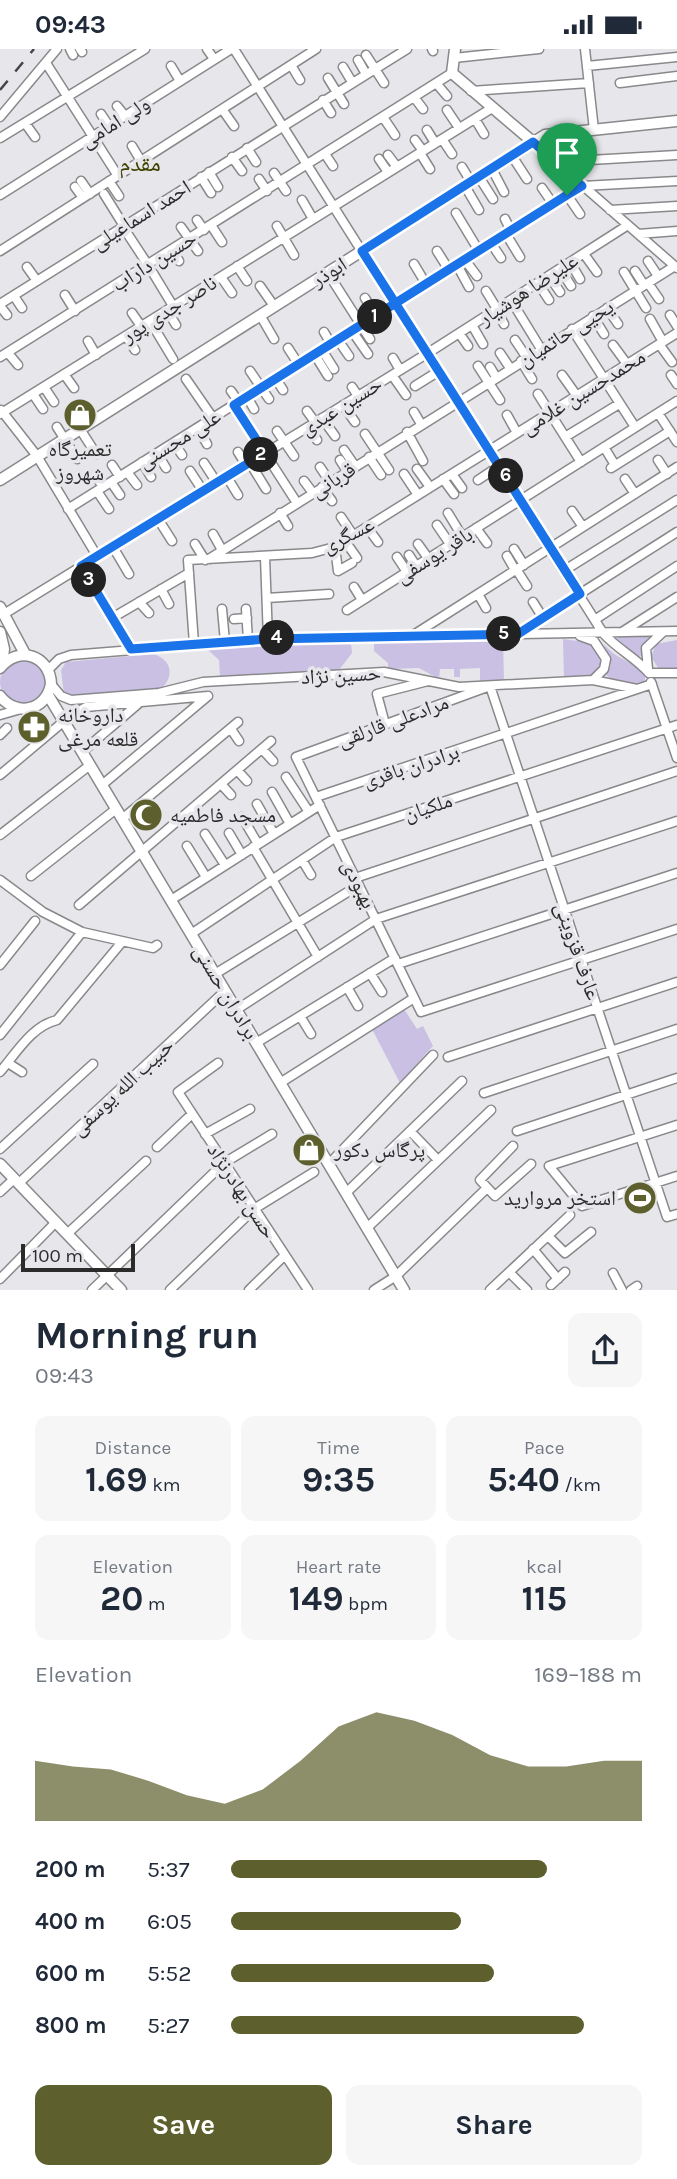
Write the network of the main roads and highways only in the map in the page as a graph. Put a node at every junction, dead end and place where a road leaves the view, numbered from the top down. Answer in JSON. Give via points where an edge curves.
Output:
{"nodes":[{"id":1,"x":455,"y":53,"type":"edge"},
{"id":2,"x":677,"y":121,"type":"edge"},
{"id":3,"x":533,"y":142,"type":"junction"},
{"id":4,"x":0,"y":480,"type":"edge"},
{"id":5,"x":2,"y":610,"type":"edge"},
{"id":6,"x":0,"y":632,"type":"edge"},
{"id":7,"x":25,"y":654,"type":"junction"},
{"id":8,"x":1,"y":666,"type":"edge"},
{"id":9,"x":48,"y":695,"type":"junction"},
{"id":10,"x":0,"y":696,"type":"edge"},
{"id":11,"x":0,"y":1164,"type":"edge"},
{"id":12,"x":121,"y":1290,"type":"edge"},
{"id":13,"x":404,"y":1290,"type":"edge"}],
"edges":[{"from":1,"to":3,"type":"main road","via":[[452,73]]},
{"from":2,"to":3,"type":"main road","name":"ابوذر","via":[[545,135]]},
{"from":3,"to":4,"type":"main road","name":"ابوذر"},
{"from":5,"to":7,"type":"main road"},
{"from":6,"to":8,"type":"main road"},
{"from":7,"to":8,"type":"main road"},
{"from":7,"to":9,"type":"main road","via":[[39,659],[48,670]]},
{"from":9,"to":10,"type":"main road","via":[[35,707],[21,709]]},
{"from":9,"to":13,"type":"main road","name":"برادران حسنی"},
{"from":11,"to":12,"type":"main road"}]}
